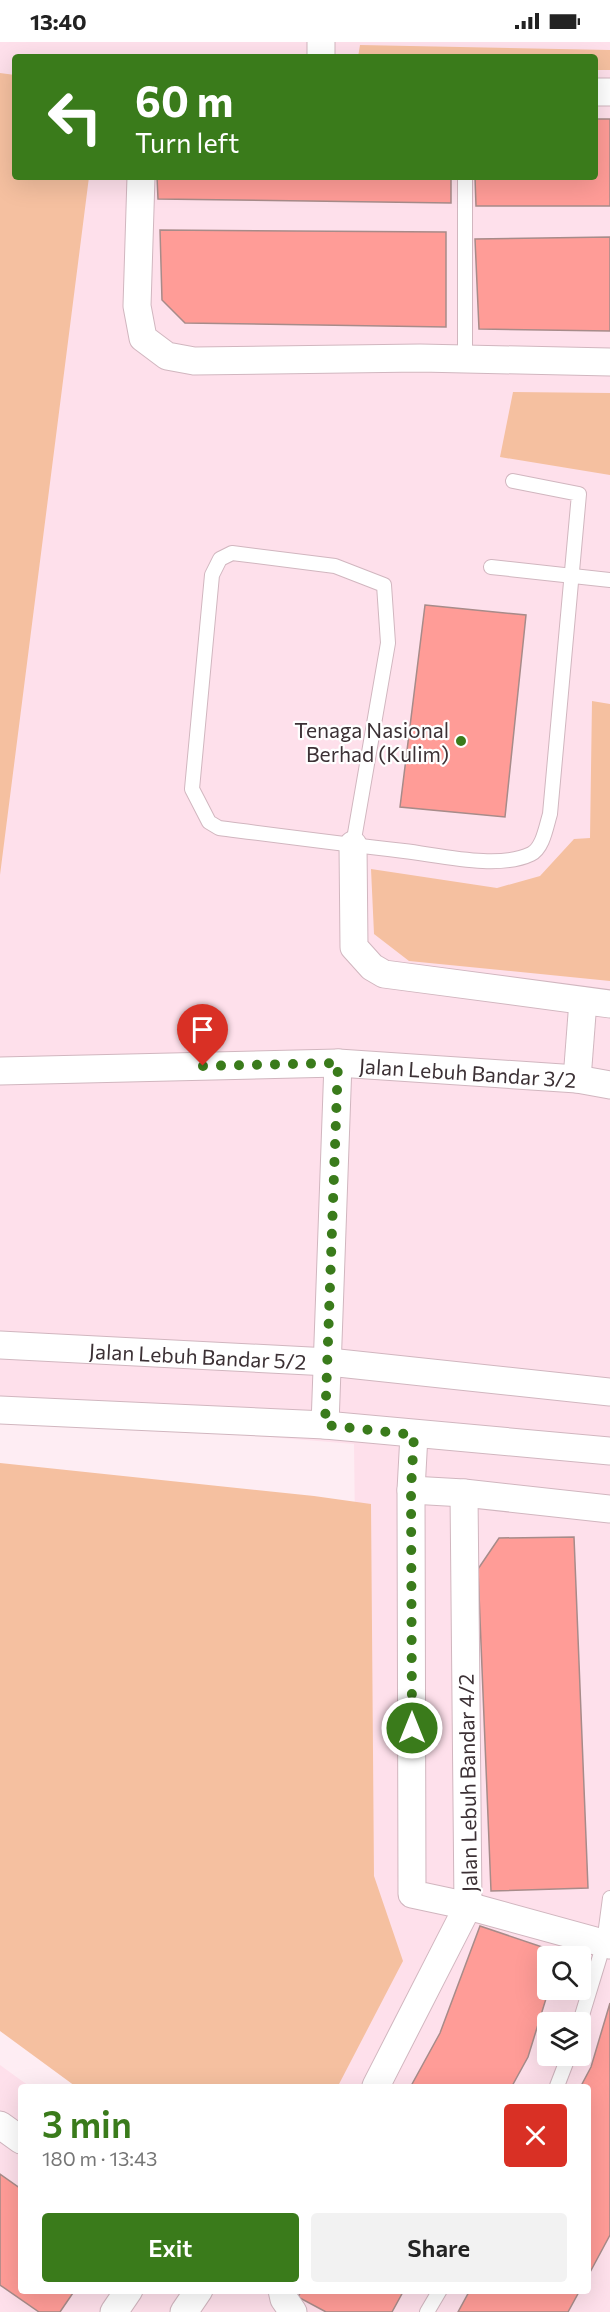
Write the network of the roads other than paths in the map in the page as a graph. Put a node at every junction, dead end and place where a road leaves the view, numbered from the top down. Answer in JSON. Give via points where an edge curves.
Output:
{"nodes":[{"id":1,"x":141,"y":180,"type":"edge"},
{"id":2,"x":465,"y":180,"type":"edge"},
{"id":3,"x":465,"y":359,"type":"junction"},
{"id":4,"x":610,"y":362,"type":"edge"},
{"id":5,"x":513,"y":481,"type":"dead end"},
{"id":6,"x":491,"y":567,"type":"dead end"},
{"id":7,"x":573,"y":576,"type":"junction"},
{"id":8,"x":610,"y":580,"type":"edge"},
{"id":9,"x":353,"y":845,"type":"junction"},
{"id":10,"x":583,"y":1001,"type":"junction"},
{"id":11,"x":610,"y":1004,"type":"edge"},
{"id":12,"x":338,"y":1063,"type":"junction"},
{"id":13,"x":0,"y":1071,"type":"edge"},
{"id":14,"x":577,"y":1079,"type":"junction"},
{"id":15,"x":610,"y":1085,"type":"edge"},
{"id":16,"x":0,"y":1345,"type":"edge"},
{"id":17,"x":329,"y":1362,"type":"junction"},
{"id":18,"x":610,"y":1392,"type":"edge"},
{"id":19,"x":0,"y":1410,"type":"edge"},
{"id":20,"x":325,"y":1425,"type":"junction"},
{"id":21,"x":414,"y":1435,"type":"junction"},
{"id":22,"x":610,"y":1451,"type":"edge"},
{"id":23,"x":411,"y":1490,"type":"junction"},
{"id":24,"x":464,"y":1492,"type":"junction"},
{"id":25,"x":610,"y":1509,"type":"edge"},
{"id":26,"x":610,"y":1898,"type":"edge"},
{"id":27,"x":468,"y":1906,"type":"junction"},
{"id":28,"x":607,"y":1944,"type":"edge"},
{"id":29,"x":583,"y":2012,"type":"edge"},
{"id":30,"x":565,"y":2066,"type":"edge"},
{"id":31,"x":377,"y":2084,"type":"edge"},
{"id":32,"x":558,"y":2084,"type":"edge"},
{"id":33,"x":0,"y":2125,"type":"edge"},
{"id":34,"x":18,"y":2138,"type":"edge"},
{"id":35,"x":126,"y":2294,"type":"edge"},
{"id":36,"x":196,"y":2294,"type":"edge"},
{"id":37,"x":283,"y":2294,"type":"edge"},
{"id":38,"x":438,"y":2294,"type":"edge"},
{"id":39,"x":114,"y":2312,"type":"edge"},
{"id":40,"x":184,"y":2312,"type":"edge"},
{"id":41,"x":293,"y":2312,"type":"edge"},
{"id":42,"x":427,"y":2312,"type":"edge"}],
"edges":[{"from":1,"to":3,"type":"street","via":[[137,306],[143,338],[167,356],[194,362]]},
{"from":2,"to":3,"type":"lane"},
{"from":3,"to":4,"type":"street"},
{"from":5,"to":7,"type":"lane","via":[[579,494]]},
{"from":6,"to":7,"type":"lane"},
{"from":7,"to":8,"type":"lane"},
{"from":7,"to":9,"type":"lane","via":[[550,814],[543,839],[533,853],[487,861]]},
{"from":9,"to":9,"type":"lane","via":[[219,828],[209,822],[192,789],[212,575],[220,559],[232,553],[335,566],[384,585],[388,644]]},
{"from":9,"to":10,"type":"street","via":[[354,946],[372,967],[384,974]]},
{"from":10,"to":11,"type":"street"},
{"from":10,"to":14,"type":"street"},
{"from":12,"to":13,"type":"street","name":"Jalan Lebuh Bandar 3/2"},
{"from":12,"to":14,"type":"street","name":"Jalan Lebuh Bandar 3/2"},
{"from":12,"to":17,"type":"street"},
{"from":14,"to":15,"type":"street","name":"Jalan Lebuh Bandar 3/2"},
{"from":16,"to":17,"type":"street","name":"Jalan Lebuh Bandar 5/2"},
{"from":17,"to":18,"type":"street","name":"Jalan Lebuh Bandar 5/2"},
{"from":17,"to":20,"type":"street"},
{"from":19,"to":20,"type":"street"},
{"from":20,"to":21,"type":"street"},
{"from":21,"to":22,"type":"street"},
{"from":21,"to":23,"type":"street"},
{"from":23,"to":24,"type":"street"},
{"from":23,"to":27,"type":"street","via":[[412,1894]]},
{"from":24,"to":25,"type":"street"},
{"from":24,"to":27,"type":"street","name":"Jalan Lebuh Bandar 4/2"},
{"from":26,"to":28,"type":"lane"},
{"from":27,"to":28,"type":"street"},
{"from":27,"to":31,"type":"street","name":"Jalan Lebuh Bandar 4/2"},
{"from":28,"to":29,"type":"lane"},
{"from":30,"to":32,"type":"lane"},
{"from":33,"to":34,"type":"street"},
{"from":35,"to":39,"type":"street"},
{"from":36,"to":40,"type":"street"},
{"from":37,"to":41,"type":"street"},
{"from":38,"to":42,"type":"lane"}]}
